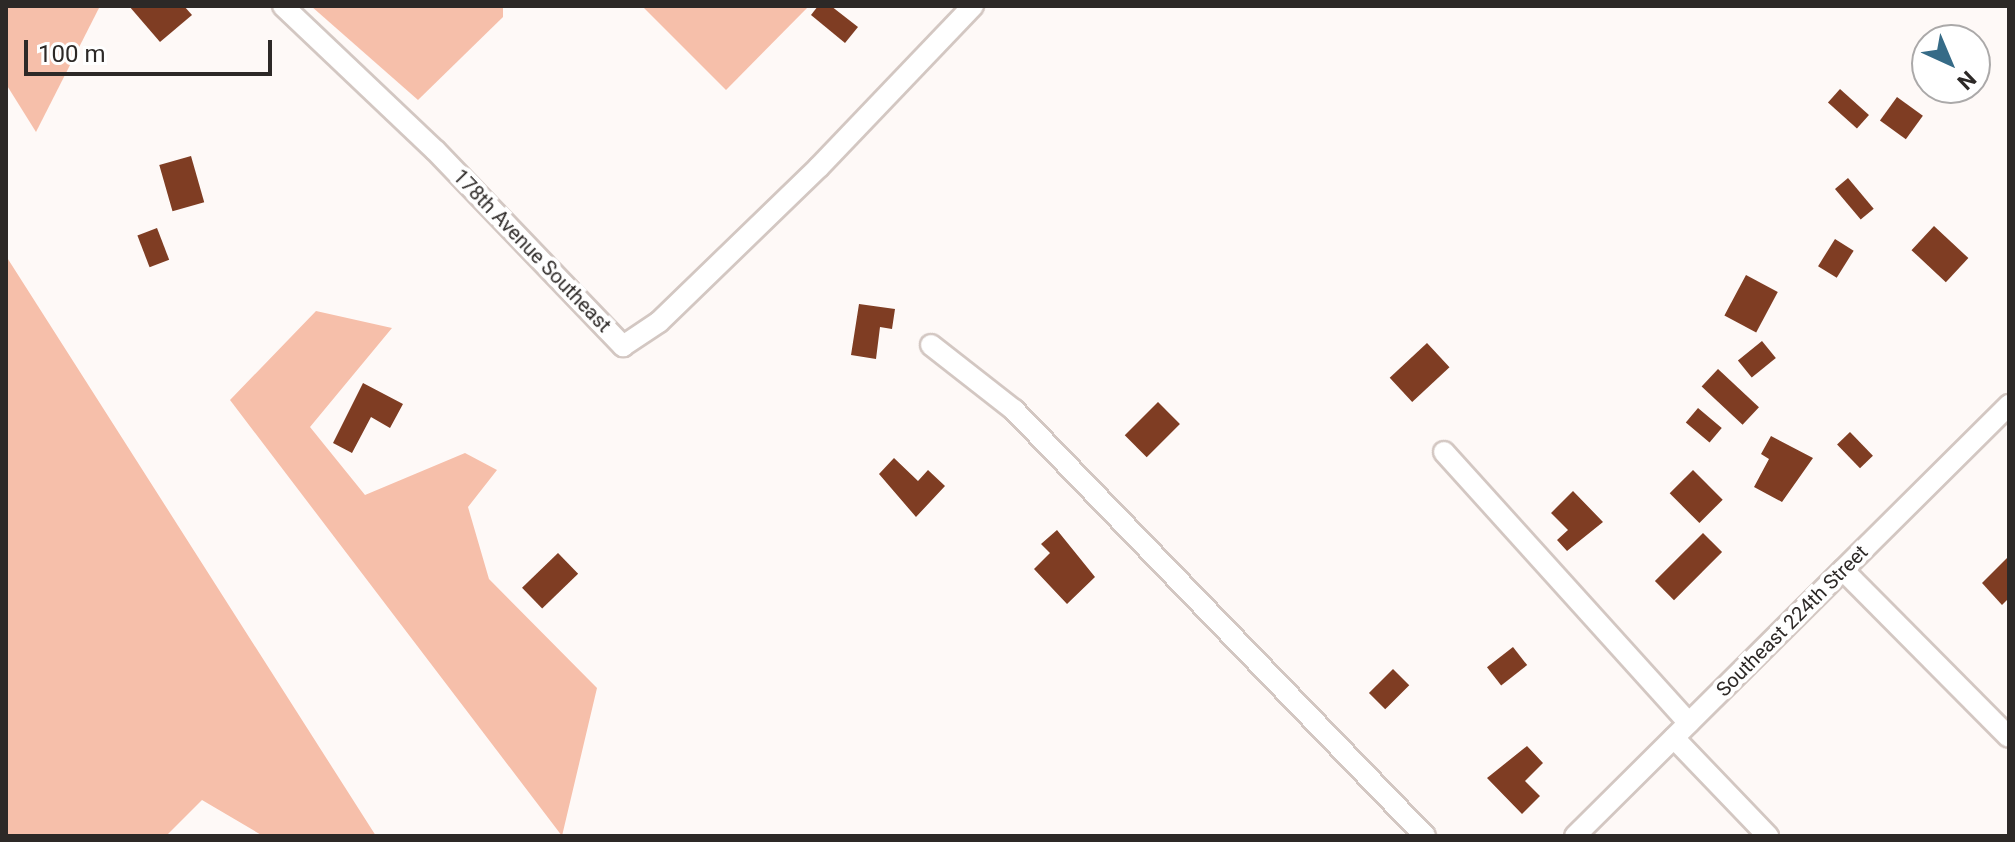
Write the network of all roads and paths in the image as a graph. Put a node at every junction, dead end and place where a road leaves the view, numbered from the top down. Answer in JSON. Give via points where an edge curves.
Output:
{"nodes":[{"id":1,"x":283,"y":6,"type":"edge"},
{"id":2,"x":973,"y":6,"type":"edge"},
{"id":3,"x":931,"y":345,"type":"dead end"},
{"id":4,"x":2009,"y":405,"type":"edge"},
{"id":5,"x":1444,"y":452,"type":"dead end"},
{"id":6,"x":1843,"y":570,"type":"junction"},
{"id":7,"x":1689,"y":723,"type":"junction"},
{"id":8,"x":2009,"y":737,"type":"edge"},
{"id":9,"x":1674,"y":738,"type":"junction"},
{"id":10,"x":1425,"y":836,"type":"edge"},
{"id":11,"x":1575,"y":836,"type":"edge"},
{"id":12,"x":1768,"y":836,"type":"edge"}],
"edges":[{"from":1,"to":2,"type":"street","name":"178th Avenue Southeast","via":[[435,150],[623,346],[659,322],[819,167]]},
{"from":3,"to":10,"type":"street","via":[[1014,410]]},
{"from":4,"to":6,"type":"street","name":"Southeast 224th Street"},
{"from":5,"to":7,"type":"street"},
{"from":6,"to":7,"type":"street","name":"Southeast 224th Street"},
{"from":6,"to":8,"type":"street"},
{"from":7,"to":9,"type":"street","name":"Southeast 224th Street"},
{"from":9,"to":11,"type":"street","name":"Southeast 224th Street"},
{"from":9,"to":12,"type":"street"}]}
